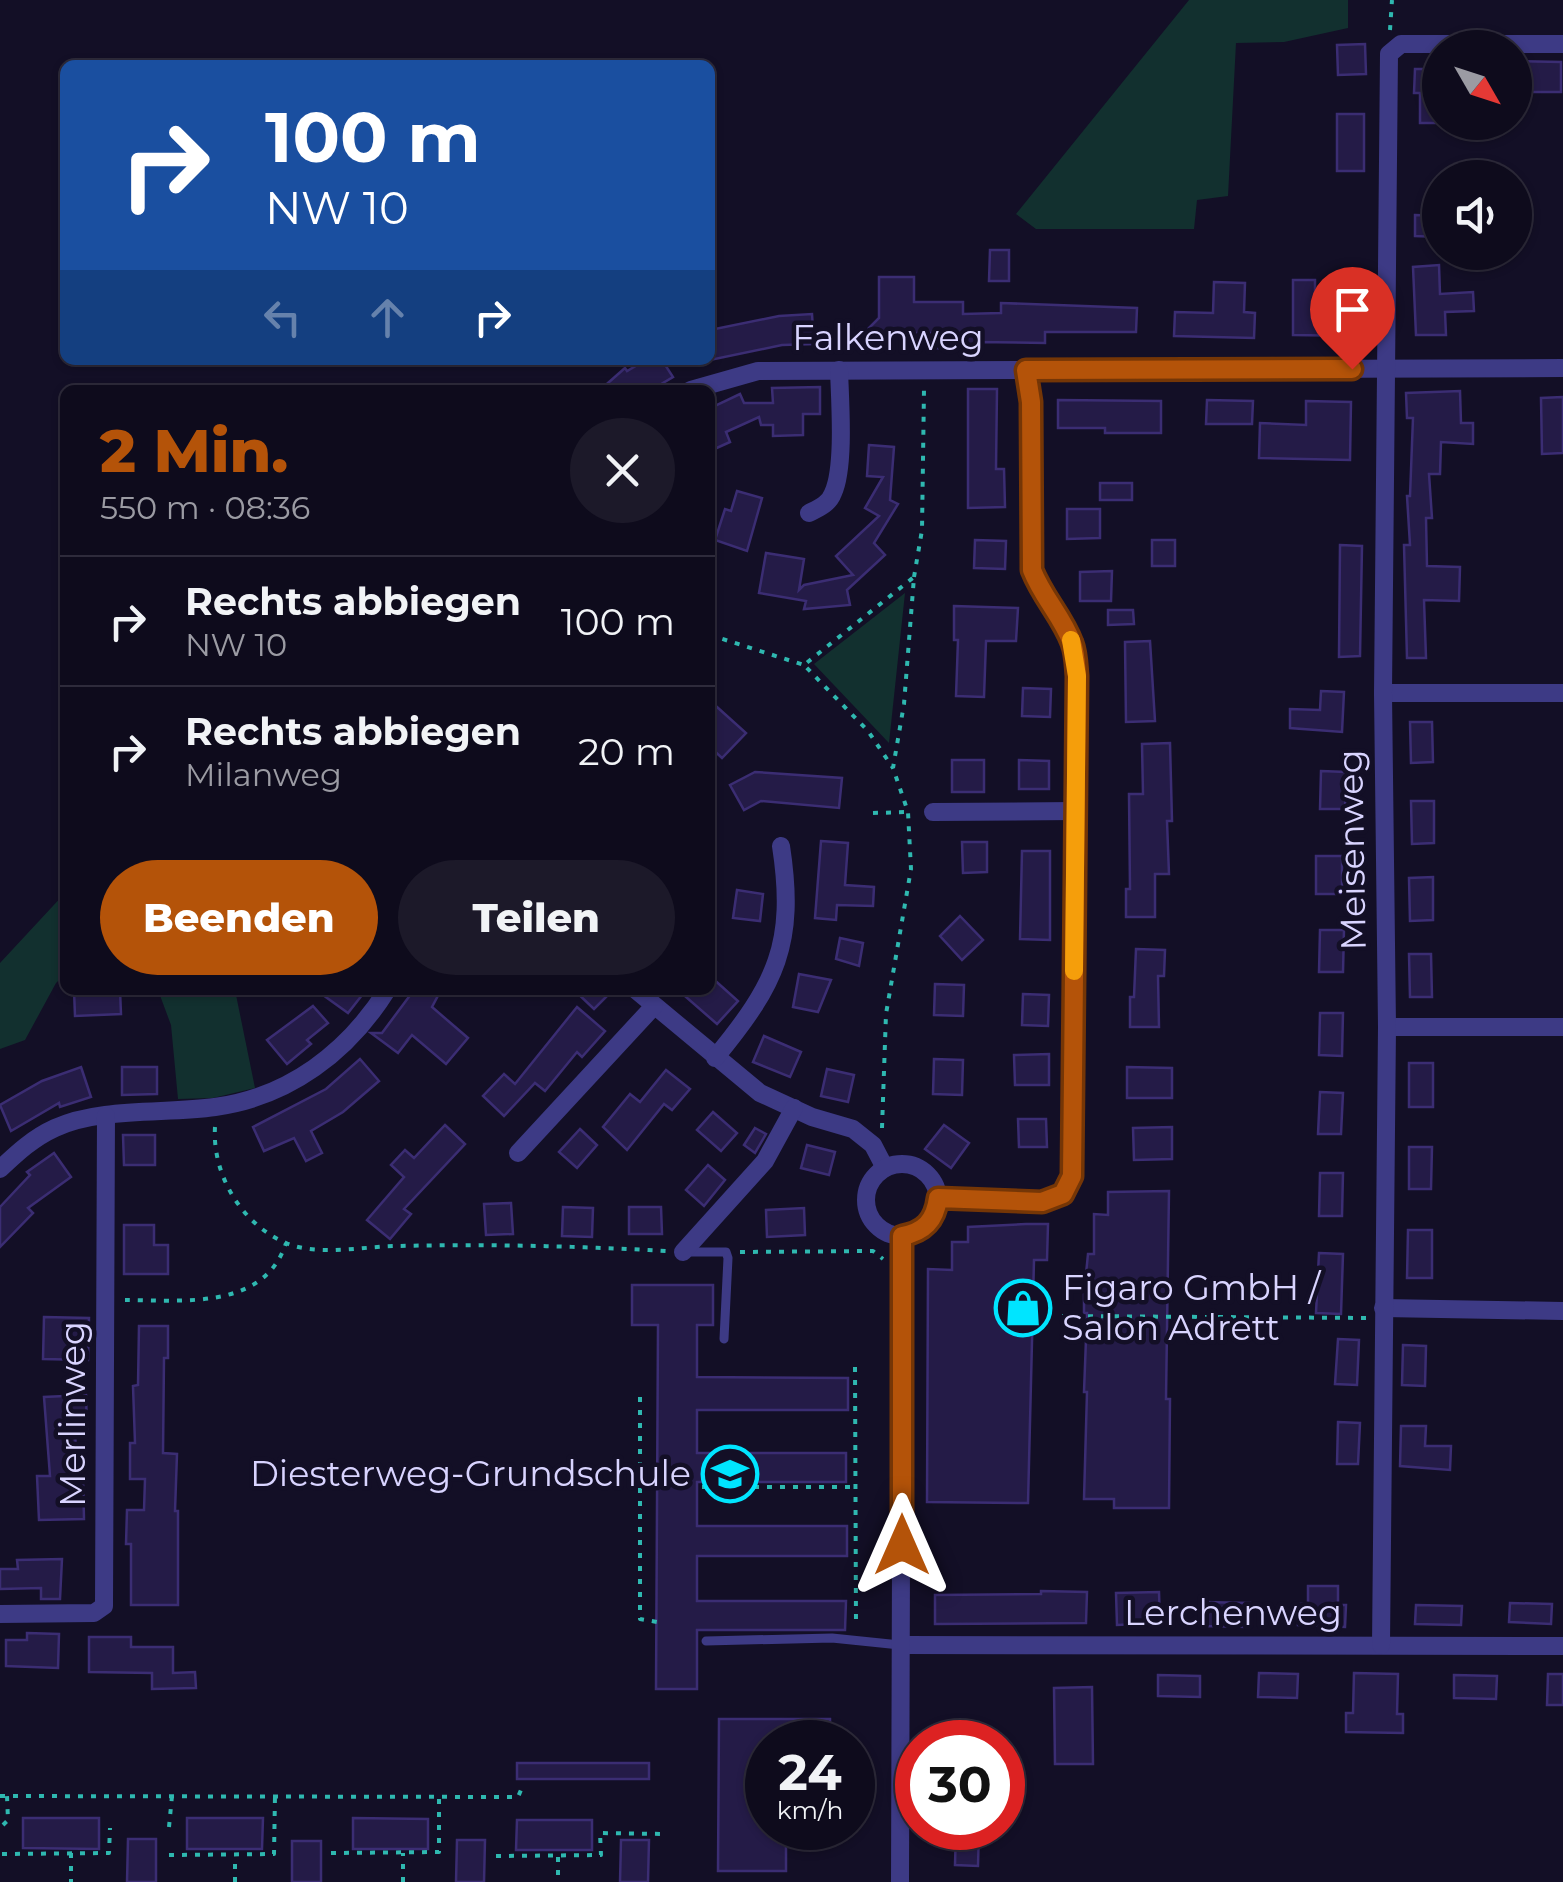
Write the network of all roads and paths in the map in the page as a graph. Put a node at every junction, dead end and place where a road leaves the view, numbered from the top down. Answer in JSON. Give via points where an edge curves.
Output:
{"nodes":[{"id":1,"x":1563,"y":44,"type":"edge"},
{"id":2,"x":1563,"y":368,"type":"edge"},
{"id":3,"x":1389,"y":369,"type":"junction"},
{"id":4,"x":839,"y":370,"type":"junction"},
{"id":5,"x":924,"y":370,"type":"junction"},
{"id":6,"x":1026,"y":370,"type":"junction"},
{"id":7,"x":708,"y":385,"type":"edge"},
{"id":8,"x":809,"y":514,"type":"dead end"},
{"id":9,"x":914,"y":577,"type":"junction"},
{"id":10,"x":715,"y":636,"type":"edge"},
{"id":11,"x":804,"y":665,"type":"junction"},
{"id":12,"x":1384,"y":693,"type":"junction"},
{"id":13,"x":1563,"y":693,"type":"edge"},
{"id":14,"x":893,"y":768,"type":"junction"},
{"id":15,"x":1076,"y":811,"type":"junction"},
{"id":16,"x":908,"y":812,"type":"junction"},
{"id":17,"x":933,"y":812,"type":"joint"},
{"id":18,"x":872,"y":813,"type":"dead end"},
{"id":19,"x":781,"y":846,"type":"dead end"},
{"id":20,"x":383,"y":995,"type":"edge"},
{"id":21,"x":642,"y":995,"type":"edge"},
{"id":22,"x":654,"y":1006,"type":"junction"},
{"id":23,"x":1387,"y":1027,"type":"junction"},
{"id":24,"x":1563,"y":1027,"type":"edge"},
{"id":25,"x":716,"y":1058,"type":"junction"},
{"id":26,"x":217,"y":1107,"type":"junction"},
{"id":27,"x":794,"y":1108,"type":"junction"},
{"id":28,"x":106,"y":1116,"type":"junction"},
{"id":29,"x":872,"y":1145,"type":"junction"},
{"id":30,"x":518,"y":1154,"type":"dead end"},
{"id":31,"x":885,"y":1168,"type":"junction"},
{"id":32,"x":0,"y":1169,"type":"edge"},
{"id":33,"x":938,"y":1198,"type":"junction"},
{"id":34,"x":902,"y":1236,"type":"junction"},
{"id":35,"x":286,"y":1243,"type":"junction"},
{"id":36,"x":612,"y":1248,"type":"junction"},
{"id":37,"x":684,"y":1252,"type":"junction"},
{"id":38,"x":726,"y":1252,"type":"junction"},
{"id":39,"x":613,"y":1257,"type":"dead end"},
{"id":40,"x":884,"y":1260,"type":"dead end"},
{"id":41,"x":106,"y":1300,"type":"junction"},
{"id":42,"x":1563,"y":1311,"type":"edge"},
{"id":43,"x":1382,"y":1313,"type":"junction"},
{"id":44,"x":1062,"y":1316,"type":"dead end"},
{"id":45,"x":724,"y":1338,"type":"dead end"},
{"id":46,"x":856,"y":1367,"type":"dead end"},
{"id":47,"x":640,"y":1397,"type":"dead end"},
{"id":48,"x":702,"y":1487,"type":"dead end"},
{"id":49,"x":856,"y":1487,"type":"junction"},
{"id":50,"x":0,"y":1614,"type":"edge"},
{"id":51,"x":656,"y":1622,"type":"dead end"},
{"id":52,"x":706,"y":1641,"type":"dead end"},
{"id":53,"x":856,"y":1641,"type":"junction"},
{"id":54,"x":902,"y":1645,"type":"junction"},
{"id":55,"x":1381,"y":1645,"type":"junction"},
{"id":56,"x":1563,"y":1646,"type":"edge"},
{"id":57,"x":520,"y":1790,"type":"dead end"},
{"id":58,"x":0,"y":1796,"type":"edge"},
{"id":59,"x":7,"y":1796,"type":"junction"},
{"id":60,"x":172,"y":1796,"type":"junction"},
{"id":61,"x":275,"y":1796,"type":"junction"},
{"id":62,"x":438,"y":1797,"type":"junction"},
{"id":63,"x":2,"y":1826,"type":"dead end"},
{"id":64,"x":170,"y":1827,"type":"dead end"},
{"id":65,"x":110,"y":1828,"type":"dead end"},
{"id":66,"x":663,"y":1834,"type":"dead end"},
{"id":67,"x":404,"y":1852,"type":"junction"},
{"id":68,"x":70,"y":1853,"type":"junction"},
{"id":69,"x":331,"y":1853,"type":"dead end"},
{"id":70,"x":2,"y":1854,"type":"edge"},
{"id":71,"x":169,"y":1855,"type":"dead end"},
{"id":72,"x":236,"y":1855,"type":"junction"},
{"id":73,"x":496,"y":1856,"type":"dead end"},
{"id":74,"x":558,"y":1856,"type":"junction"},
{"id":75,"x":71,"y":1882,"type":"edge"},
{"id":76,"x":235,"y":1882,"type":"edge"},
{"id":77,"x":403,"y":1882,"type":"edge"},
{"id":78,"x":558,"y":1882,"type":"edge"},
{"id":79,"x":900,"y":1882,"type":"edge"}],
"edges":[{"from":1,"to":3,"type":"street","name":"Meisenweg","via":[[1401,44],[1390,54]]},
{"from":2,"to":3,"type":"street","name":"Falkenweg"},
{"from":3,"to":6,"type":"street","name":"Falkenweg"},
{"from":3,"to":12,"type":"street","name":"Meisenweg"},
{"from":4,"to":5,"type":"street","name":"Falkenweg"},
{"from":4,"to":7,"type":"street","name":"Falkenweg","via":[[758,370]]},
{"from":4,"to":8,"type":"street","via":[[834,493]]},
{"from":5,"to":6,"type":"street","name":"Falkenweg"},
{"from":5,"to":9,"type":"path","via":[[922,530]]},
{"from":6,"to":15,"type":"street","via":[[1032,570],[1074,646]]},
{"from":9,"to":11,"type":"path"},
{"from":9,"to":14,"type":"path"},
{"from":10,"to":11,"type":"path"},
{"from":11,"to":14,"type":"path","via":[[868,731]]},
{"from":12,"to":13,"type":"street"},
{"from":12,"to":23,"type":"street","name":"Meisenweg"},
{"from":14,"to":16,"type":"path"},
{"from":15,"to":17,"type":"street"},
{"from":15,"to":33,"type":"street","via":[[1072,1176],[1063,1194],[1042,1202]]},
{"from":16,"to":17,"type":"path"},
{"from":16,"to":18,"type":"path"},
{"from":16,"to":29,"type":"path","via":[[909,884],[886,1014],[882,1132]]},
{"from":19,"to":25,"type":"street","via":[[787,909],[778,956],[764,995]]},
{"from":20,"to":26,"type":"street","via":[[322,1064],[290,1084]]},
{"from":21,"to":22,"type":"street"},
{"from":22,"to":25,"type":"street"},
{"from":22,"to":30,"type":"street"},
{"from":23,"to":24,"type":"street"},
{"from":23,"to":43,"type":"street","name":"Meisenweg"},
{"from":25,"to":27,"type":"street"},
{"from":26,"to":28,"type":"street"},
{"from":26,"to":35,"type":"path","via":[[215,1157],[226,1184],[258,1226]]},
{"from":27,"to":29,"type":"street","via":[[854,1128]]},
{"from":27,"to":37,"type":"street","via":[[765,1161]]},
{"from":28,"to":32,"type":"street","via":[[58,1126]]},
{"from":28,"to":41,"type":"street","name":"Merlinweg"},
{"from":29,"to":31,"type":"street"},
{"from":31,"to":33,"type":"street","via":[[913,1166],[926,1173]]},
{"from":31,"to":34,"type":"street","via":[[866,1193],[867,1209],[886,1233]]},
{"from":33,"to":34,"type":"street","via":[[928,1225]]},
{"from":34,"to":54,"type":"street"},
{"from":35,"to":36,"type":"path","via":[[307,1249]]},
{"from":35,"to":41,"type":"path","via":[[274,1266],[234,1295]]},
{"from":36,"to":37,"type":"path"},
{"from":36,"to":39,"type":"path"},
{"from":37,"to":38,"type":"lane"},
{"from":38,"to":40,"type":"path","via":[[872,1251]]},
{"from":38,"to":45,"type":"lane"},
{"from":41,"to":50,"type":"street","name":"Merlinweg","via":[[104,1606],[94,1613]]},
{"from":42,"to":43,"type":"street"},
{"from":43,"to":44,"type":"path"},
{"from":43,"to":55,"type":"street","name":"Meisenweg"},
{"from":46,"to":49,"type":"path"},
{"from":47,"to":51,"type":"path","via":[[640,1619]]},
{"from":48,"to":49,"type":"path"},
{"from":49,"to":53,"type":"path"},
{"from":52,"to":53,"type":"lane"},
{"from":53,"to":54,"type":"lane"},
{"from":54,"to":55,"type":"street","name":"Lerchenweg"},
{"from":54,"to":79,"type":"street"},
{"from":55,"to":56,"type":"street","name":"Lerchenweg"},
{"from":57,"to":62,"type":"path","via":[[518,1797]]},
{"from":58,"to":59,"type":"path"},
{"from":59,"to":60,"type":"path"},
{"from":59,"to":63,"type":"path"},
{"from":60,"to":61,"type":"path"},
{"from":60,"to":64,"type":"path"},
{"from":61,"to":62,"type":"path"},
{"from":61,"to":72,"type":"path","via":[[274,1854]]},
{"from":62,"to":67,"type":"path","via":[[438,1852]]},
{"from":65,"to":68,"type":"path","via":[[109,1853]]},
{"from":66,"to":74,"type":"path","via":[[600,1833],[600,1855]]},
{"from":67,"to":69,"type":"path"},
{"from":67,"to":77,"type":"path"},
{"from":68,"to":70,"type":"path"},
{"from":68,"to":75,"type":"path"},
{"from":71,"to":72,"type":"path"},
{"from":72,"to":76,"type":"path"},
{"from":73,"to":74,"type":"path"},
{"from":74,"to":78,"type":"path"}]}
